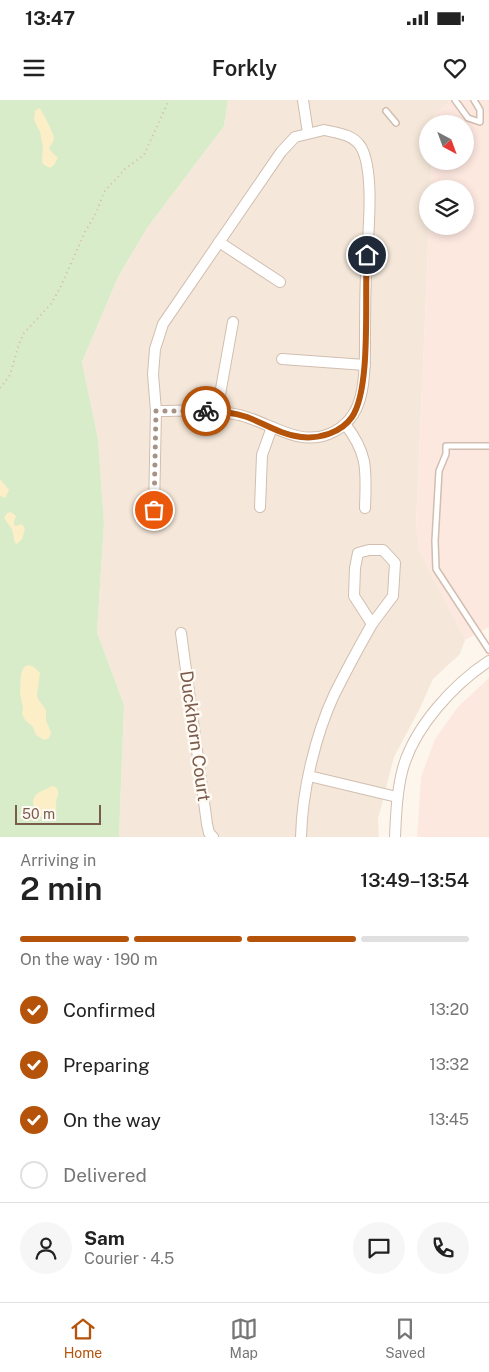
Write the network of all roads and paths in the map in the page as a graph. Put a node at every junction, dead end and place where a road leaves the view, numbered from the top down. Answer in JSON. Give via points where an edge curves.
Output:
{"nodes":[{"id":1,"x":169,"y":100,"type":"edge"},
{"id":2,"x":303,"y":100,"type":"edge"},
{"id":3,"x":455,"y":100,"type":"edge"},
{"id":4,"x":474,"y":100,"type":"edge"},
{"id":5,"x":386,"y":111,"type":"dead end"},
{"id":6,"x":396,"y":123,"type":"dead end"},
{"id":7,"x":308,"y":133,"type":"junction"},
{"id":8,"x":220,"y":242,"type":"junction"},
{"id":9,"x":280,"y":282,"type":"dead end"},
{"id":10,"x":233,"y":322,"type":"dead end"},
{"id":11,"x":282,"y":359,"type":"dead end"},
{"id":12,"x":365,"y":365,"type":"junction"},
{"id":13,"x":0,"y":388,"type":"edge"},
{"id":14,"x":156,"y":411,"type":"junction"},
{"id":15,"x":217,"y":411,"type":"junction"},
{"id":16,"x":345,"y":424,"type":"junction"},
{"id":17,"x":272,"y":427,"type":"junction"},
{"id":18,"x":489,"y":446,"type":"edge"},
{"id":19,"x":260,"y":507,"type":"dead end"},
{"id":20,"x":365,"y":508,"type":"dead end"},
{"id":21,"x":154,"y":510,"type":"dead end"},
{"id":22,"x":372,"y":624,"type":"junction"},
{"id":23,"x":181,"y":633,"type":"dead end"},
{"id":24,"x":489,"y":650,"type":"edge"},
{"id":25,"x":489,"y":661,"type":"edge"},
{"id":26,"x":309,"y":776,"type":"junction"},
{"id":27,"x":397,"y":797,"type":"junction"},
{"id":28,"x":213,"y":837,"type":"edge"},
{"id":29,"x":300,"y":837,"type":"edge"},
{"id":30,"x":396,"y":837,"type":"edge"}],
"edges":[{"from":1,"to":13,"type":"path","via":[[144,155],[124,168],[104,192],[60,288],[51,304],[24,333],[10,376]]},
{"from":2,"to":7,"type":"street"},
{"from":3,"to":4,"type":"lane","via":[[468,118],[480,122],[480,110]]},
{"from":5,"to":6,"type":"lane"},
{"from":7,"to":8,"type":"street","via":[[295,137],[281,152]]},
{"from":7,"to":12,"type":"street","via":[[324,130],[348,135],[360,146],[365,158],[370,218]]},
{"from":8,"to":9,"type":"street"},
{"from":8,"to":14,"type":"street","via":[[163,324],[155,349]]},
{"from":10,"to":15,"type":"street"},
{"from":11,"to":12,"type":"street"},
{"from":12,"to":16,"type":"street","via":[[361,396]]},
{"from":14,"to":15,"type":"street"},
{"from":14,"to":21,"type":"street"},
{"from":15,"to":17,"type":"street","via":[[245,416]]},
{"from":16,"to":17,"type":"street","via":[[327,435],[313,438],[298,437]]},
{"from":16,"to":20,"type":"street","via":[[364,454]]},
{"from":17,"to":19,"type":"street","via":[[262,455]]},
{"from":18,"to":24,"type":"lane","via":[[446,446],[439,472],[435,541],[436,569]]},
{"from":22,"to":22,"type":"street","via":[[393,596],[395,563],[383,550],[358,553],[355,568],[354,596]]},
{"from":22,"to":26,"type":"street","via":[[331,704],[319,734]]},
{"from":23,"to":28,"type":"street","name":"Duckhorn Court","via":[[207,824]]},
{"from":25,"to":27,"type":"street","via":[[469,674],[441,701],[416,737],[403,766]]},
{"from":26,"to":27,"type":"street"},
{"from":26,"to":29,"type":"street"},
{"from":27,"to":30,"type":"street"}]}
